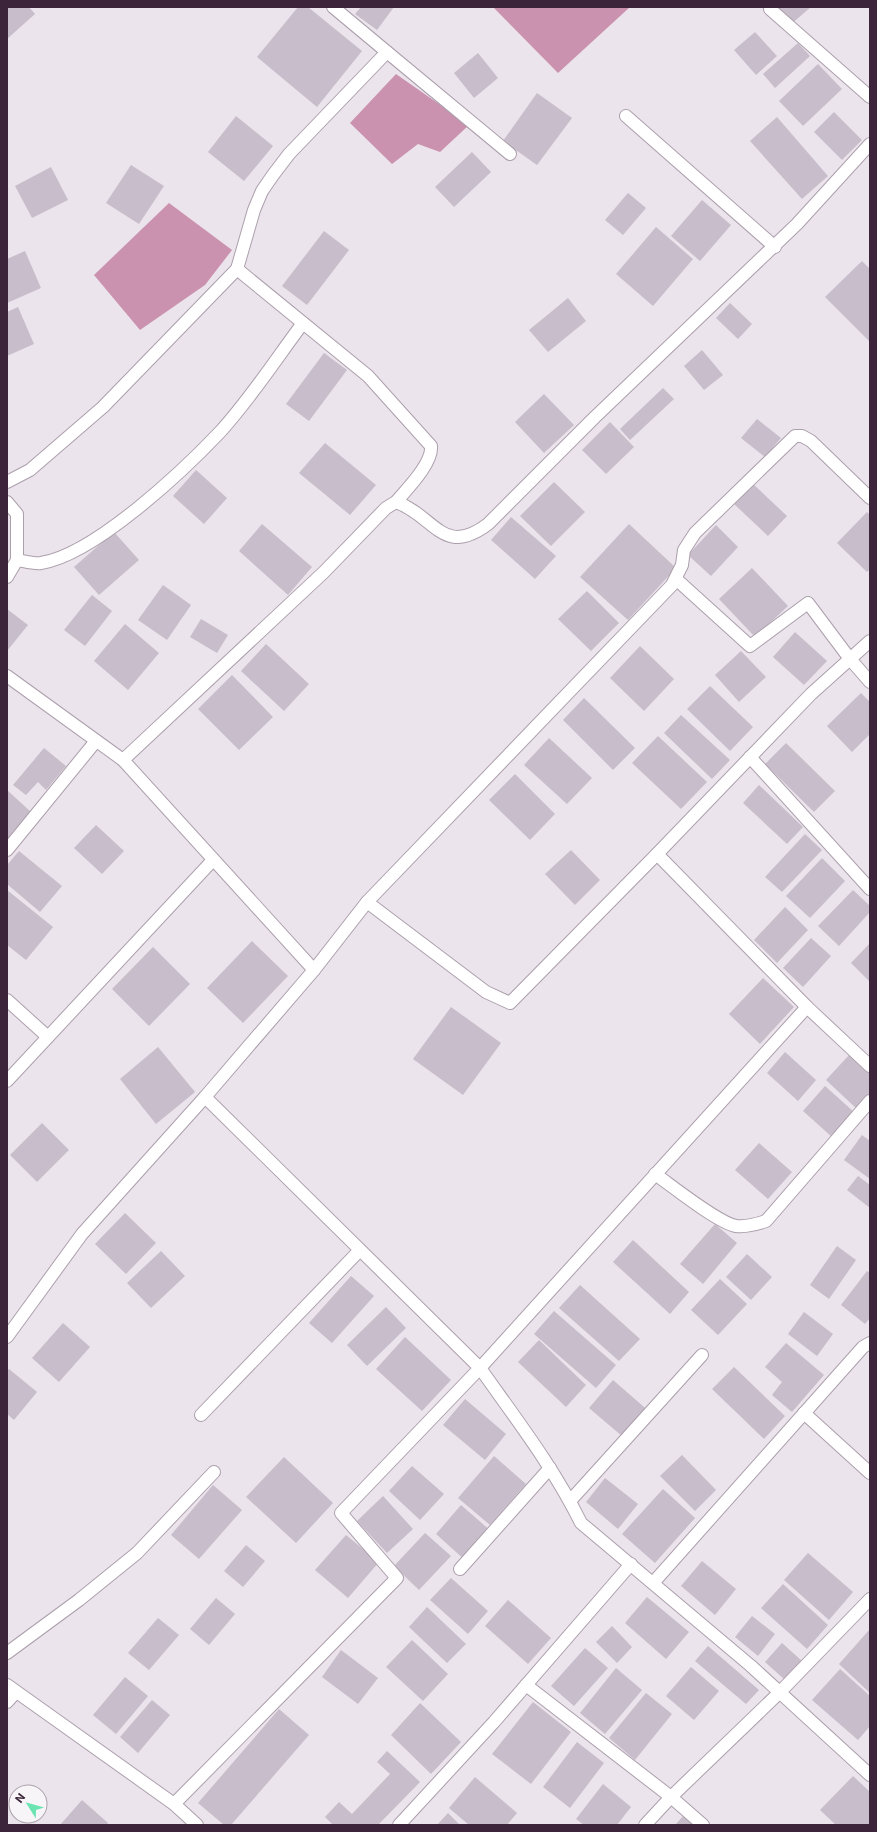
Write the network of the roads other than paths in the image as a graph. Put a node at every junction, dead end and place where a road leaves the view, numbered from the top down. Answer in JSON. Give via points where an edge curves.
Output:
{"nodes":[{"id":1,"x":333,"y":7,"type":"edge"},
{"id":2,"x":770,"y":9,"type":"dead end"},
{"id":3,"x":387,"y":52,"type":"junction"},
{"id":4,"x":870,"y":96,"type":"edge"},
{"id":5,"x":626,"y":116,"type":"dead end"},
{"id":6,"x":870,"y":144,"type":"edge"},
{"id":7,"x":510,"y":154,"type":"dead end"},
{"id":8,"x":775,"y":247,"type":"junction"},
{"id":9,"x":238,"y":269,"type":"junction"},
{"id":10,"x":303,"y":323,"type":"junction"},
{"id":11,"x":7,"y":482,"type":"edge"},
{"id":12,"x":870,"y":497,"type":"edge"},
{"id":13,"x":7,"y":502,"type":"edge"},
{"id":14,"x":396,"y":502,"type":"junction"},
{"id":15,"x":17,"y":560,"type":"junction"},
{"id":16,"x":7,"y":577,"type":"edge"},
{"id":17,"x":676,"y":579,"type":"junction"},
{"id":18,"x":870,"y":642,"type":"edge"},
{"id":19,"x":850,"y":659,"type":"junction"},
{"id":20,"x":7,"y":676,"type":"edge"},
{"id":21,"x":870,"y":682,"type":"edge"},
{"id":22,"x":96,"y":741,"type":"junction"},
{"id":23,"x":750,"y":757,"type":"junction"},
{"id":24,"x":123,"y":760,"type":"junction"},
{"id":25,"x":7,"y":850,"type":"edge"},
{"id":26,"x":657,"y":854,"type":"junction"},
{"id":27,"x":213,"y":860,"type":"junction"},
{"id":28,"x":870,"y":889,"type":"edge"},
{"id":29,"x":367,"y":902,"type":"junction"},
{"id":30,"x":314,"y":970,"type":"junction"},
{"id":31,"x":7,"y":1000,"type":"edge"},
{"id":32,"x":807,"y":1007,"type":"junction"},
{"id":33,"x":48,"y":1037,"type":"junction"},
{"id":34,"x":870,"y":1066,"type":"edge"},
{"id":35,"x":7,"y":1081,"type":"edge"},
{"id":36,"x":205,"y":1097,"type":"junction"},
{"id":37,"x":870,"y":1101,"type":"edge"},
{"id":38,"x":655,"y":1174,"type":"junction"},
{"id":39,"x":360,"y":1250,"type":"junction"},
{"id":40,"x":7,"y":1337,"type":"edge"},
{"id":41,"x":870,"y":1343,"type":"edge"},
{"id":42,"x":702,"y":1354,"type":"dead end"},
{"id":43,"x":480,"y":1368,"type":"junction"},
{"id":44,"x":804,"y":1413,"type":"junction"},
{"id":45,"x":201,"y":1415,"type":"dead end"},
{"id":46,"x":550,"y":1468,"type":"junction"},
{"id":47,"x":214,"y":1472,"type":"dead end"},
{"id":48,"x":870,"y":1474,"type":"edge"},
{"id":49,"x":570,"y":1501,"type":"junction"},
{"id":50,"x":631,"y":1564,"type":"junction"},
{"id":51,"x":460,"y":1570,"type":"dead end"},
{"id":52,"x":653,"y":1583,"type":"junction"},
{"id":53,"x":870,"y":1599,"type":"edge"},
{"id":54,"x":7,"y":1652,"type":"edge"},
{"id":55,"x":526,"y":1685,"type":"junction"},
{"id":56,"x":12,"y":1688,"type":"edge"},
{"id":57,"x":780,"y":1692,"type":"junction"},
{"id":58,"x":7,"y":1702,"type":"edge"},
{"id":59,"x":870,"y":1775,"type":"edge"},
{"id":60,"x":671,"y":1797,"type":"junction"},
{"id":61,"x":174,"y":1804,"type":"junction"},
{"id":62,"x":197,"y":1825,"type":"edge"},
{"id":63,"x":399,"y":1825,"type":"edge"},
{"id":64,"x":645,"y":1825,"type":"edge"},
{"id":65,"x":703,"y":1825,"type":"edge"}],
"edges":[{"from":1,"to":3,"type":"street"},
{"from":2,"to":4,"type":"street"},
{"from":3,"to":7,"type":"street"},
{"from":3,"to":9,"type":"street","via":[[273,174],[254,210]]},
{"from":5,"to":8,"type":"street"},
{"from":6,"to":8,"type":"street"},
{"from":8,"to":14,"type":"street","via":[[477,532],[466,537],[443,534],[407,506]]},
{"from":9,"to":10,"type":"street"},
{"from":9,"to":11,"type":"street","via":[[103,407],[30,470]]},
{"from":10,"to":14,"type":"street","via":[[368,376],[430,446],[432,454]]},
{"from":10,"to":15,"type":"street","via":[[220,431],[136,509],[98,538],[64,556],[40,563]]},
{"from":12,"to":17,"type":"street","via":[[811,441],[796,436],[695,533],[684,550],[682,565]]},
{"from":13,"to":15,"type":"street","via":[[17,514]]},
{"from":14,"to":24,"type":"street","via":[[386,508],[324,572]]},
{"from":15,"to":16,"type":"street"},
{"from":17,"to":19,"type":"street","via":[[750,646],[808,603]]},
{"from":17,"to":29,"type":"street"},
{"from":18,"to":19,"type":"street"},
{"from":19,"to":21,"type":"street"},
{"from":19,"to":23,"type":"street","via":[[811,694]]},
{"from":20,"to":22,"type":"street"},
{"from":22,"to":24,"type":"street"},
{"from":22,"to":25,"type":"street"},
{"from":23,"to":26,"type":"street"},
{"from":23,"to":28,"type":"street"},
{"from":24,"to":27,"type":"street"},
{"from":26,"to":29,"type":"street","via":[[510,1003],[486,992]]},
{"from":26,"to":32,"type":"street"},
{"from":27,"to":30,"type":"street"},
{"from":27,"to":33,"type":"street"},
{"from":29,"to":30,"type":"street"},
{"from":30,"to":36,"type":"street"},
{"from":31,"to":33,"type":"street"},
{"from":32,"to":34,"type":"street"},
{"from":32,"to":38,"type":"street"},
{"from":33,"to":35,"type":"street"},
{"from":36,"to":39,"type":"street"},
{"from":36,"to":40,"type":"street","via":[[82,1234]]},
{"from":37,"to":38,"type":"street","via":[[766,1221],[750,1227],[734,1226],[719,1219]]},
{"from":38,"to":43,"type":"street"},
{"from":39,"to":43,"type":"street"},
{"from":39,"to":45,"type":"street"},
{"from":41,"to":44,"type":"street","via":[[863,1347]]},
{"from":42,"to":49,"type":"street"},
{"from":43,"to":46,"type":"street"},
{"from":43,"to":61,"type":"street","via":[[341,1514],[397,1578]]},
{"from":44,"to":48,"type":"street"},
{"from":44,"to":52,"type":"street"},
{"from":46,"to":49,"type":"street"},
{"from":46,"to":51,"type":"street"},
{"from":47,"to":54,"type":"street","via":[[137,1553],[79,1600]]},
{"from":49,"to":50,"type":"street","via":[[581,1523]]},
{"from":50,"to":52,"type":"street"},
{"from":50,"to":55,"type":"street"},
{"from":52,"to":57,"type":"street"},
{"from":53,"to":57,"type":"street"},
{"from":55,"to":60,"type":"street"},
{"from":55,"to":63,"type":"street"},
{"from":56,"to":58,"type":"street"},
{"from":56,"to":61,"type":"street"},
{"from":57,"to":59,"type":"street"},
{"from":57,"to":60,"type":"street"},
{"from":60,"to":64,"type":"street"},
{"from":60,"to":65,"type":"street"},
{"from":61,"to":62,"type":"street"}]}
